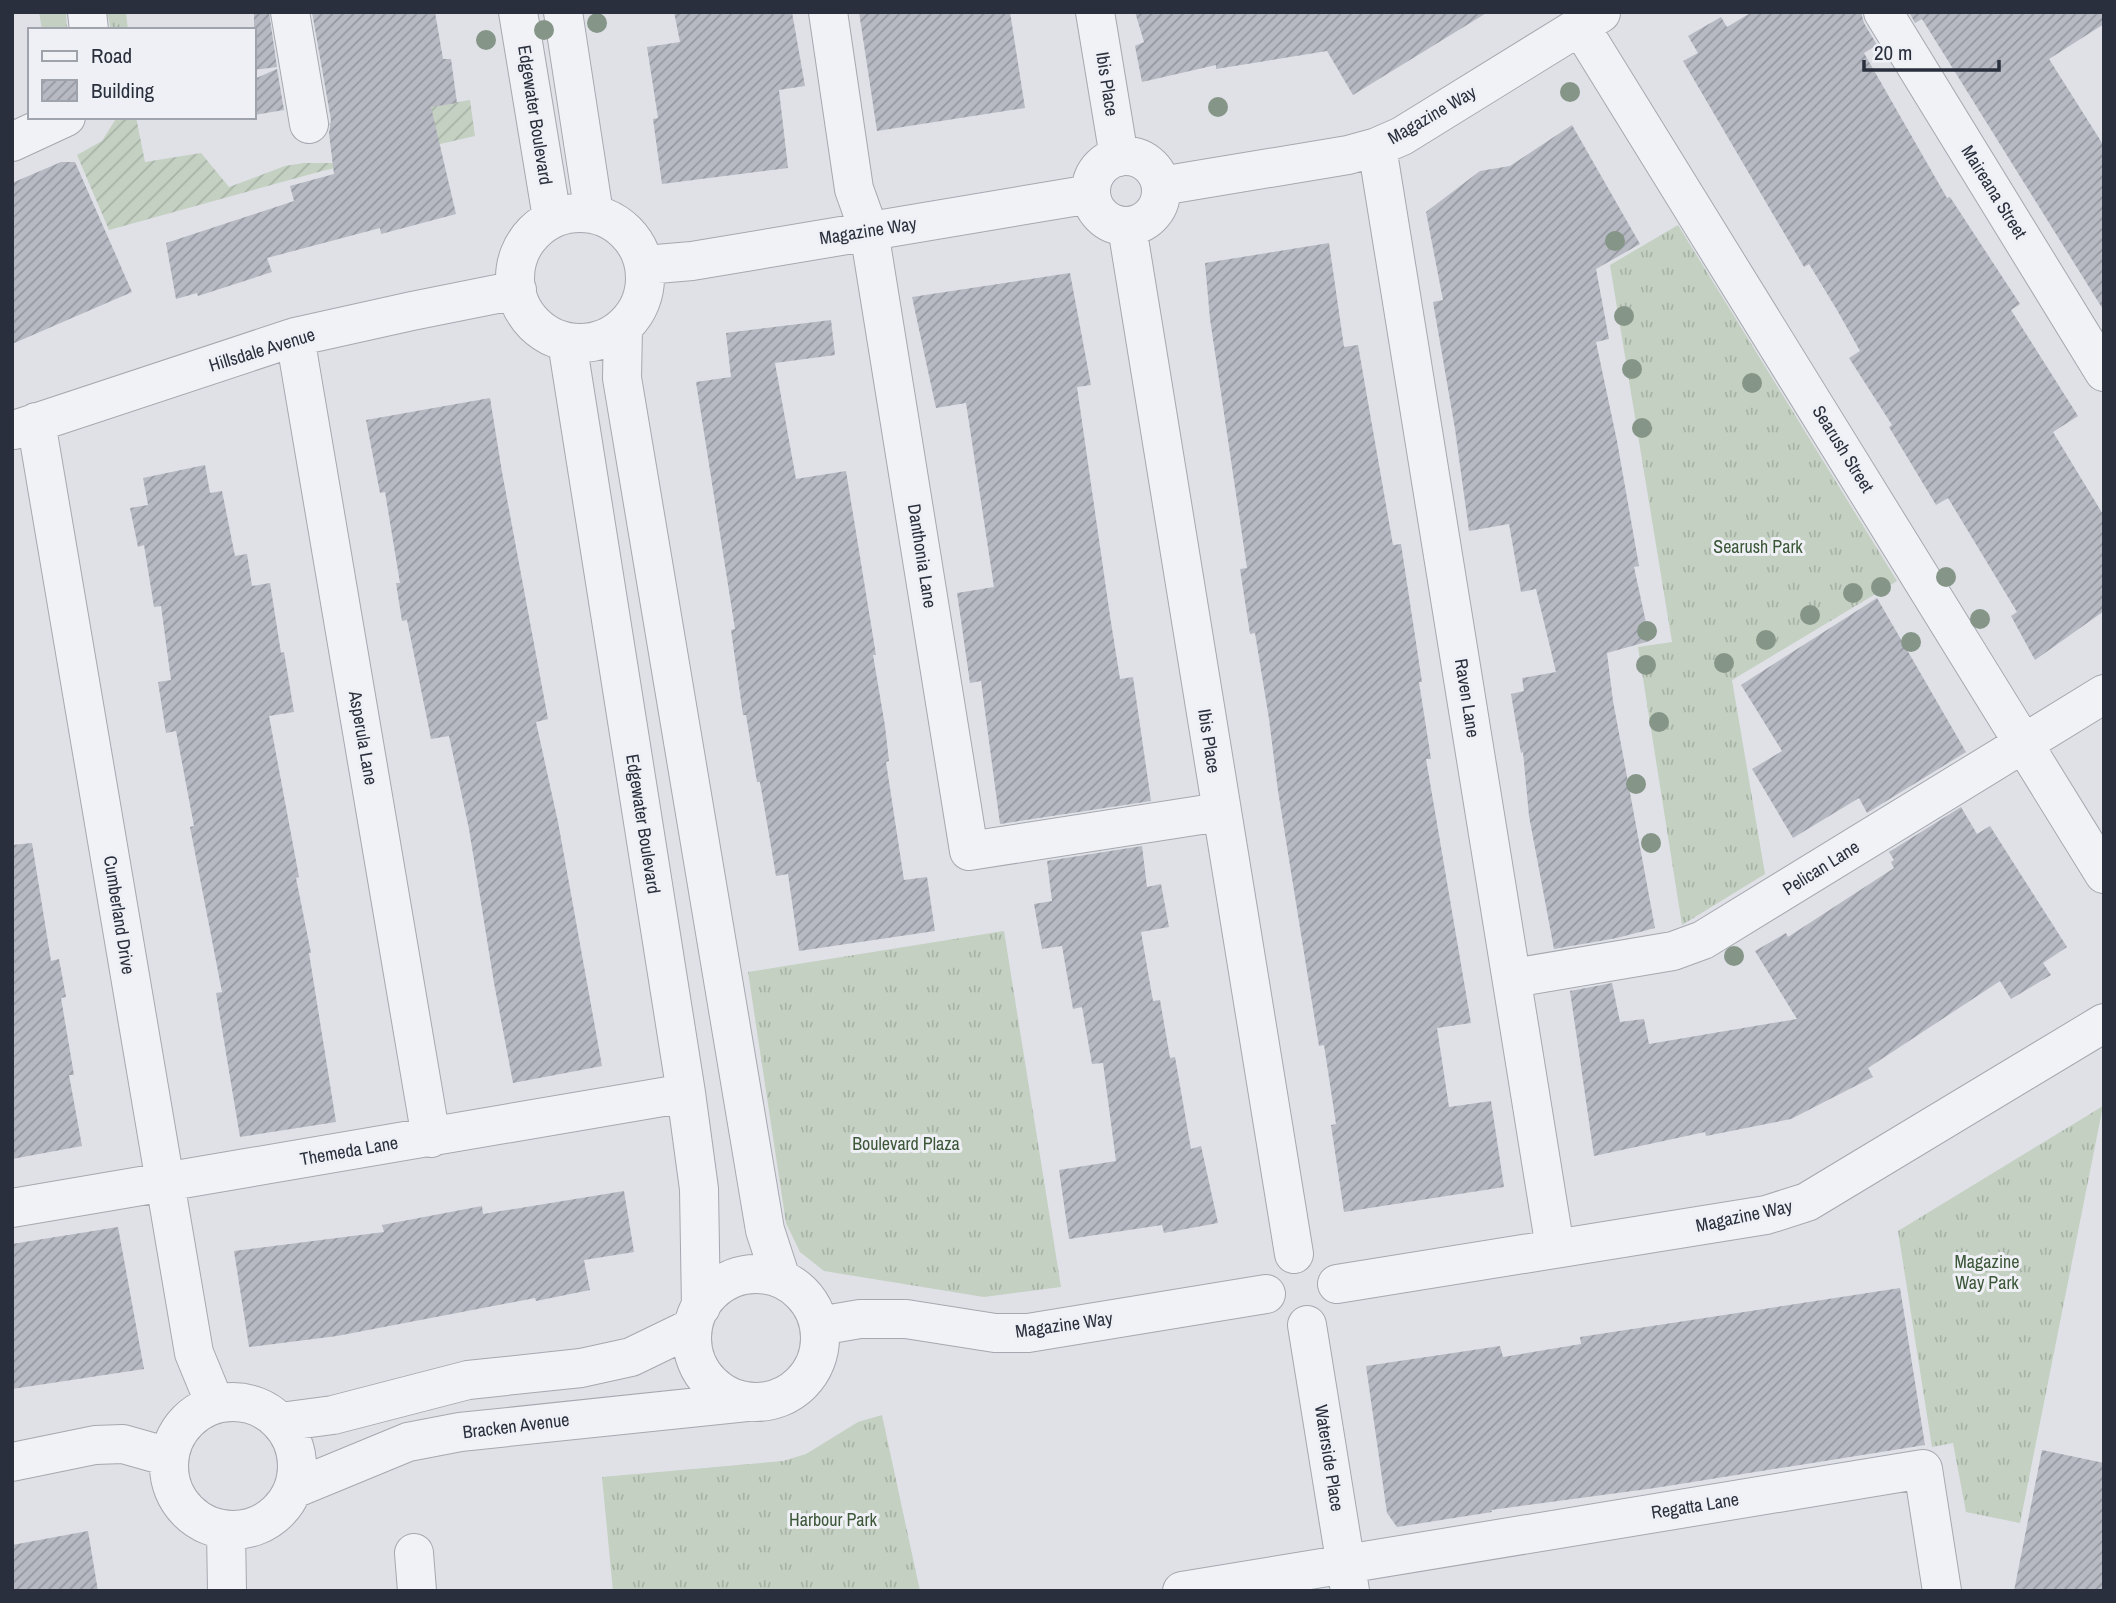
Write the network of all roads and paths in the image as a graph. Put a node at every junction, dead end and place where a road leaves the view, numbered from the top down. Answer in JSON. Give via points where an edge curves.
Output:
{"nodes":[{"id":1,"x":290,"y":12,"type":"edge"},
{"id":2,"x":518,"y":12,"type":"edge"},
{"id":3,"x":563,"y":12,"type":"edge"},
{"id":4,"x":828,"y":12,"type":"edge"},
{"id":5,"x":1095,"y":12,"type":"edge"},
{"id":6,"x":1883,"y":12,"type":"edge"},
{"id":7,"x":1591,"y":19,"type":"edge"},
{"id":8,"x":62,"y":119,"type":"edge"},
{"id":9,"x":309,"y":124,"type":"dead end"},
{"id":10,"x":12,"y":142,"type":"edge"},
{"id":11,"x":1377,"y":147,"type":"junction"},
{"id":12,"x":1119,"y":157,"type":"junction"},
{"id":13,"x":1161,"y":186,"type":"junction"},
{"id":14,"x":1091,"y":194,"type":"junction"},
{"id":15,"x":594,"y":214,"type":"junction"},
{"id":16,"x":552,"y":218,"type":"junction"},
{"id":17,"x":1127,"y":227,"type":"junction"},
{"id":18,"x":869,"y":231,"type":"junction"},
{"id":19,"x":645,"y":265,"type":"junction"},
{"id":20,"x":517,"y":290,"type":"junction"},
{"id":21,"x":623,"y":328,"type":"junction"},
{"id":22,"x":295,"y":337,"type":"junction"},
{"id":23,"x":567,"y":342,"type":"junction"},
{"id":24,"x":2104,"y":372,"type":"edge"},
{"id":25,"x":24,"y":426,"type":"edge"},
{"id":26,"x":2104,"y":694,"type":"edge"},
{"id":27,"x":2023,"y":743,"type":"junction"},
{"id":28,"x":1220,"y":812,"type":"junction"},
{"id":29,"x":2104,"y":874,"type":"edge"},
{"id":30,"x":1513,"y":978,"type":"junction"},
{"id":31,"x":2104,"y":1023,"type":"edge"},
{"id":32,"x":685,"y":1093,"type":"junction"},
{"id":33,"x":431,"y":1138,"type":"junction"},
{"id":34,"x":163,"y":1183,"type":"junction"},
{"id":35,"x":12,"y":1208,"type":"edge"},
{"id":36,"x":1555,"y":1248,"type":"junction"},
{"id":37,"x":1294,"y":1254,"type":"junction"},
{"id":38,"x":781,"y":1279,"type":"junction"},
{"id":39,"x":1338,"y":1284,"type":"junction"},
{"id":40,"x":1266,"y":1294,"type":"junction"},
{"id":41,"x":697,"y":1317,"type":"junction"},
{"id":42,"x":1307,"y":1325,"type":"junction"},
{"id":43,"x":819,"y":1326,"type":"junction"},
{"id":44,"x":747,"y":1402,"type":"junction"},
{"id":45,"x":215,"y":1404,"type":"junction"},
{"id":46,"x":280,"y":1422,"type":"junction"},
{"id":47,"x":169,"y":1457,"type":"junction"},
{"id":48,"x":12,"y":1462,"type":"edge"},
{"id":49,"x":295,"y":1489,"type":"junction"},
{"id":50,"x":226,"y":1531,"type":"junction"},
{"id":51,"x":414,"y":1553,"type":"dead end"},
{"id":52,"x":1348,"y":1577,"type":"edge"},
{"id":53,"x":227,"y":1591,"type":"edge"},
{"id":54,"x":417,"y":1591,"type":"edge"},
{"id":55,"x":1182,"y":1591,"type":"edge"},
{"id":56,"x":1942,"y":1591,"type":"edge"}],
"edges":[{"from":1,"to":9,"type":"street"},
{"from":2,"to":16,"type":"street","name":"Edgewater Boulevard"},
{"from":3,"to":15,"type":"street"},
{"from":4,"to":18,"type":"street","name":"Danthonia Lane","via":[[854,190]]},
{"from":5,"to":12,"type":"street","name":"Ibis Place"},
{"from":6,"to":24,"type":"street","name":"Maireana Street"},
{"from":7,"to":11,"type":"street","name":"Magazine Way"},
{"from":7,"to":27,"type":"street","name":"Searush Street"},
{"from":8,"to":10,"type":"street"},
{"from":11,"to":13,"type":"street","name":"Magazine Way"},
{"from":11,"to":30,"type":"street","name":"Raven Lane"},
{"from":12,"to":13,"type":"street","via":[[1143,160],[1153,167]]},
{"from":12,"to":14,"type":"street","via":[[1097,170]]},
{"from":13,"to":17,"type":"street","via":[[1157,210],[1149,219]]},
{"from":14,"to":17,"type":"street","via":[[1104,219]]},
{"from":14,"to":18,"type":"street","name":"Magazine Way"},
{"from":15,"to":16,"type":"street","via":[[575,212]]},
{"from":15,"to":19,"type":"street","via":[[615,222],[632,237]]},
{"from":16,"to":20,"type":"street","via":[[533,232],[520,251],[514,273]]},
{"from":17,"to":28,"type":"street","name":"Ibis Place"},
{"from":18,"to":19,"type":"street","name":"Magazine Way"},
{"from":18,"to":28,"type":"street","name":"Danthonia Lane","via":[[969,851]]},
{"from":19,"to":21,"type":"street","via":[[645,288],[637,310]]},
{"from":20,"to":22,"type":"street","name":"Hillsdale Avenue"},
{"from":20,"to":23,"type":"street","via":[[528,318],[545,334]]},
{"from":21,"to":23,"type":"street","via":[[604,340]]},
{"from":21,"to":38,"type":"street","via":[[622,378],[765,1230]]},
{"from":22,"to":25,"type":"street","name":"Hillsdale Avenue"},
{"from":22,"to":33,"type":"street","name":"Asperula Lane"},
{"from":23,"to":32,"type":"street","name":"Edgewater Boulevard"},
{"from":25,"to":34,"type":"street","name":"Cumberland Drive"},
{"from":26,"to":27,"type":"street","name":"Pelican Lane"},
{"from":27,"to":29,"type":"street","name":"Searush Street"},
{"from":27,"to":30,"type":"street","name":"Pelican Lane","via":[[1703,940],[1674,951]]},
{"from":28,"to":37,"type":"street","name":"Ibis Place"},
{"from":30,"to":36,"type":"street","name":"Raven Lane"},
{"from":31,"to":36,"type":"street","name":"Magazine Way","via":[[1807,1202],[1766,1216]]},
{"from":32,"to":33,"type":"street","name":"Themeda Lane"},
{"from":32,"to":41,"type":"street","name":"Edgewater Boulevard","via":[[699,1189]]},
{"from":33,"to":34,"type":"street","name":"Themeda Lane"},
{"from":34,"to":35,"type":"street","name":"Themeda Lane"},
{"from":34,"to":45,"type":"street","name":"Cumberland Drive","via":[[194,1353]]},
{"from":36,"to":39,"type":"street","name":"Magazine Way"},
{"from":37,"to":39,"type":"street","via":[[1317,1256],[1328,1264]]},
{"from":37,"to":40,"type":"street","via":[[1279,1260],[1271,1270]]},
{"from":38,"to":41,"type":"street","via":[[759,1274],[737,1277],[715,1289]]},
{"from":38,"to":43,"type":"street","via":[[800,1291],[814,1308]]},
{"from":39,"to":42,"type":"street","via":[[1332,1309]]},
{"from":40,"to":42,"type":"street","via":[[1273,1312],[1283,1320]]},
{"from":40,"to":43,"type":"street","name":"Magazine Way","via":[[1028,1333],[996,1333],[906,1319],[860,1319]]},
{"from":41,"to":44,"type":"street","via":[[696,1362],[708,1381],[725,1395]]},
{"from":41,"to":46,"type":"street","via":[[631,1357],[581,1368],[468,1380],[333,1415]]},
{"from":42,"to":52,"type":"street","name":"Waterside Place"},
{"from":43,"to":44,"type":"street","via":[[820,1349],[813,1370],[798,1387],[769,1402]]},
{"from":44,"to":49,"type":"street","name":"Bracken Avenue","via":[[408,1442]]},
{"from":45,"to":46,"type":"street","via":[[259,1407]]},
{"from":45,"to":47,"type":"street","via":[[190,1418],[176,1435]]},
{"from":46,"to":49,"type":"street","via":[[293,1440],[298,1462]]},
{"from":47,"to":48,"type":"street","via":[[123,1444]]},
{"from":47,"to":50,"type":"street","via":[[172,1488],[183,1507],[205,1525]]},
{"from":49,"to":50,"type":"street","via":[[283,1508],[265,1523]]},
{"from":50,"to":53,"type":"street"},
{"from":51,"to":54,"type":"street"},
{"from":52,"to":55,"type":"street"},
{"from":52,"to":56,"type":"street","name":"Regatta Lane","via":[[1923,1469]]}]}
